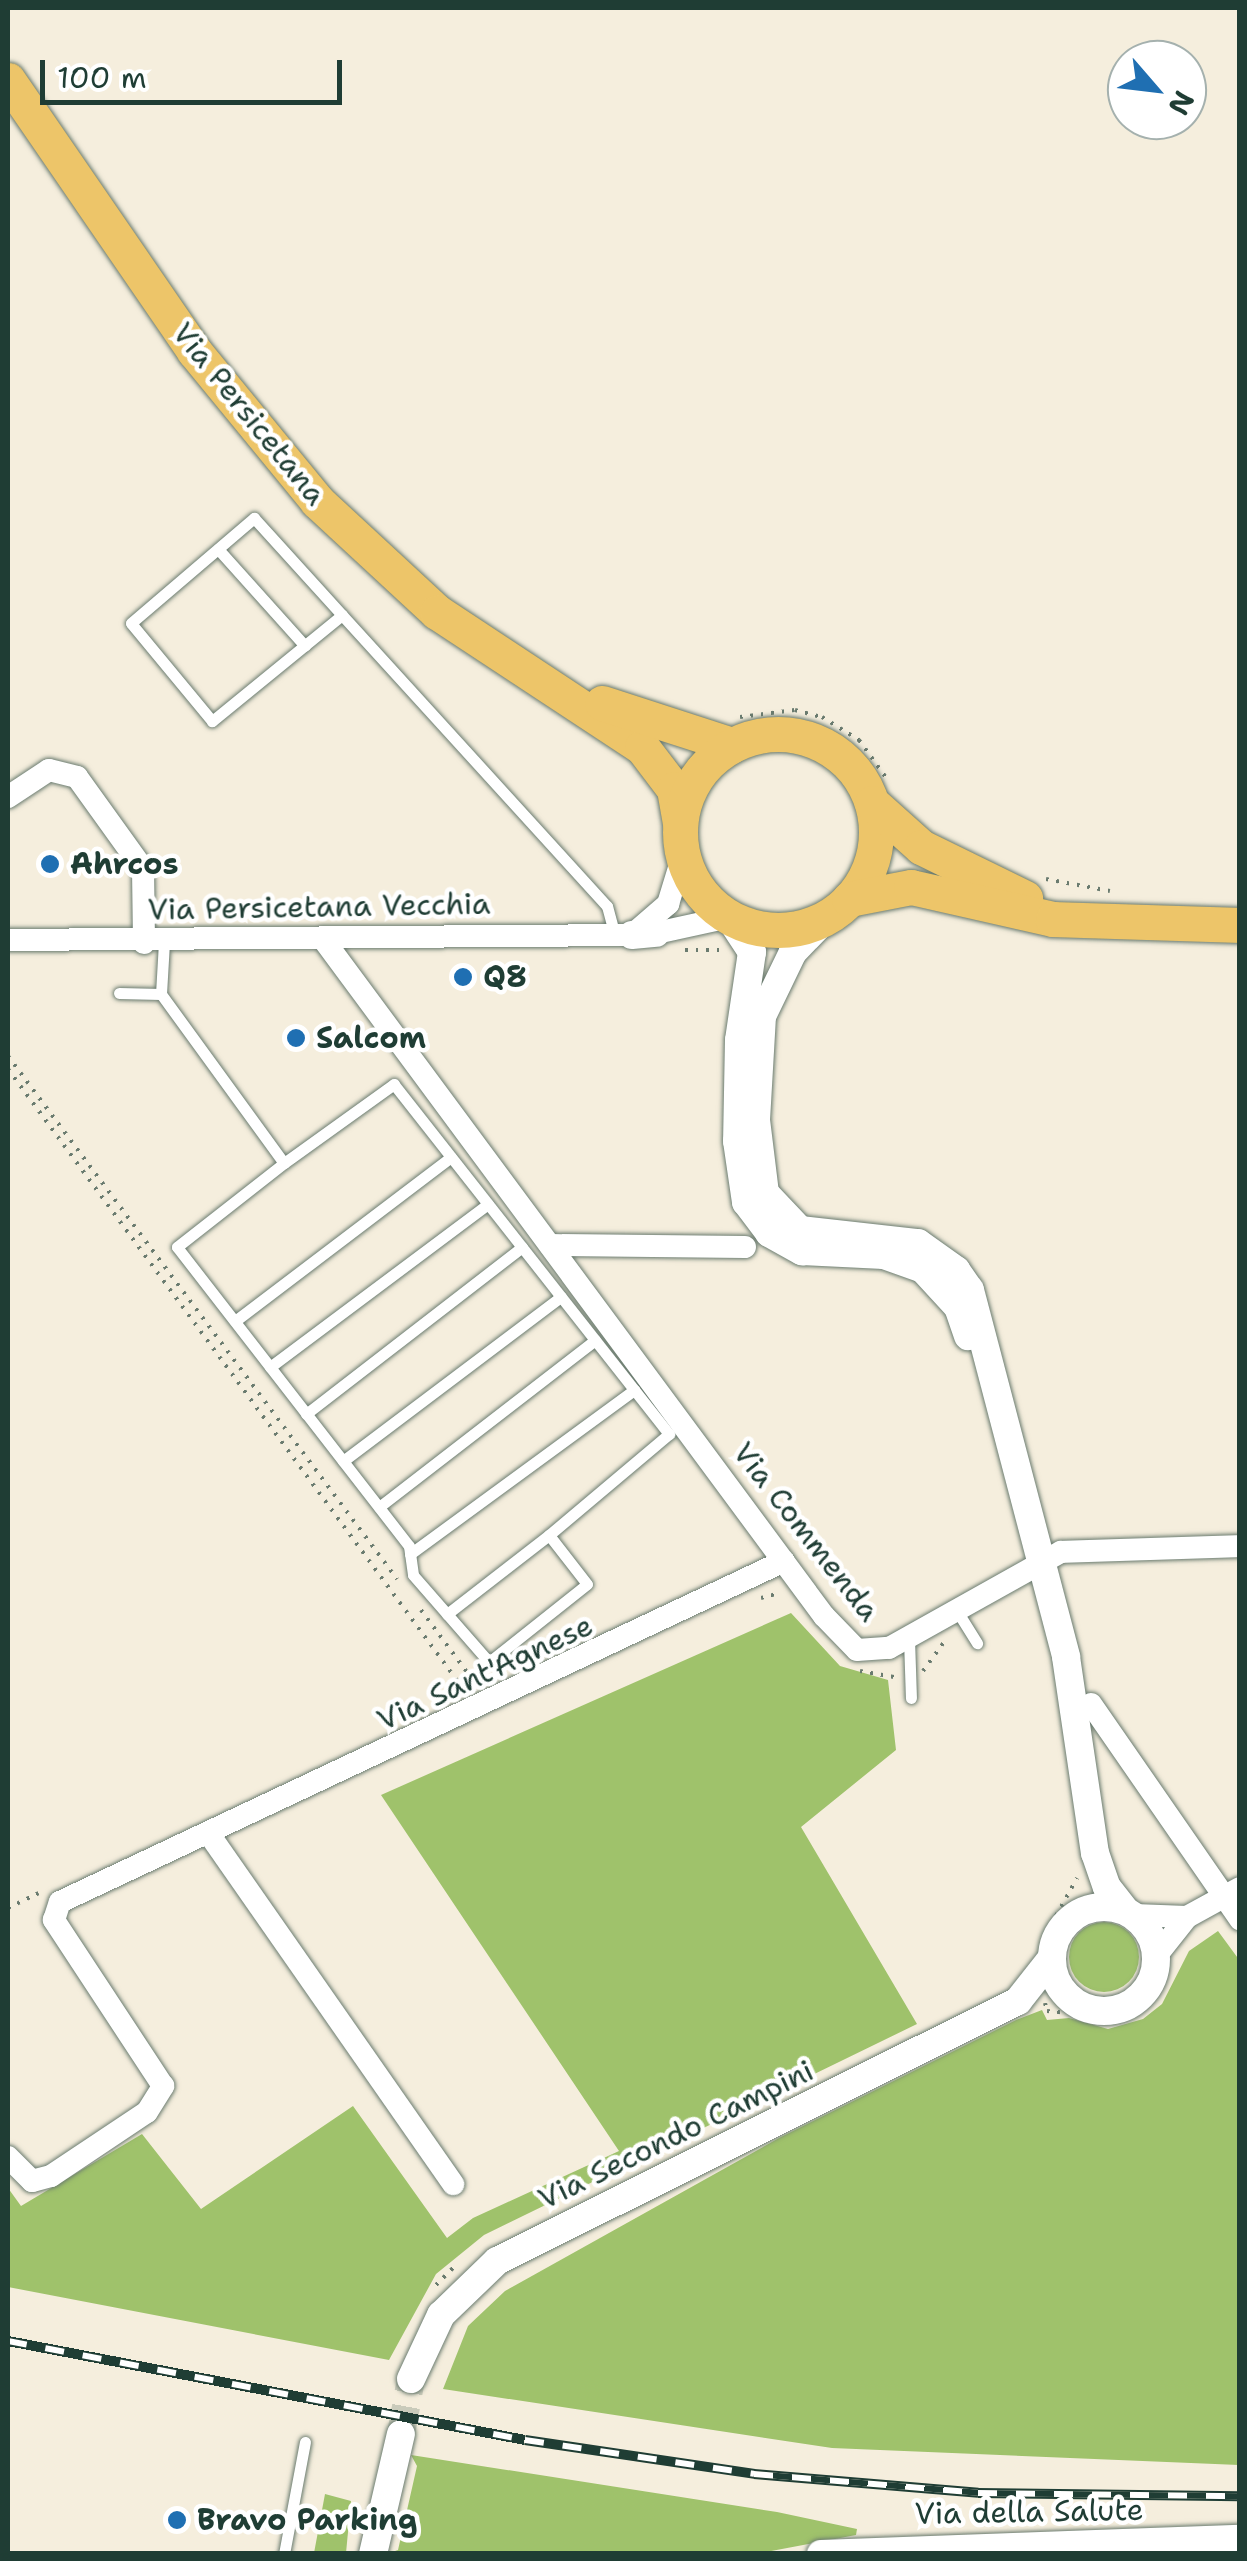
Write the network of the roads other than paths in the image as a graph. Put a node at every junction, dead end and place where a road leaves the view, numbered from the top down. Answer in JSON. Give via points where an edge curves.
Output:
{"nodes":[{"id":1,"x":8,"y":80,"type":"edge"},
{"id":2,"x":218,"y":548,"type":"junction"},
{"id":3,"x":342,"y":616,"type":"junction"},
{"id":4,"x":305,"y":646,"type":"junction"},
{"id":5,"x":555,"y":684,"type":"junction"},
{"id":6,"x":730,"y":732,"type":"junction"},
{"id":7,"x":882,"y":795,"type":"junction"},
{"id":8,"x":8,"y":798,"type":"edge"},
{"id":9,"x":681,"y":839,"type":"junction"},
{"id":10,"x":1106,"y":906,"type":"junction"},
{"id":11,"x":838,"y":908,"type":"junction"},
{"id":12,"x":729,"y":917,"type":"junction"},
{"id":13,"x":1240,"y":925,"type":"edge"},
{"id":14,"x":634,"y":934,"type":"junction"},
{"id":15,"x":324,"y":939,"type":"junction"},
{"id":16,"x":8,"y":940,"type":"edge"},
{"id":17,"x":154,"y":943,"type":"junction"},
{"id":18,"x":120,"y":993,"type":"dead end"},
{"id":19,"x":160,"y":994,"type":"junction"},
{"id":20,"x":451,"y":1157,"type":"junction"},
{"id":21,"x":284,"y":1164,"type":"junction"},
{"id":22,"x":488,"y":1204,"type":"junction"},
{"id":23,"x":550,"y":1245,"type":"junction"},
{"id":24,"x":522,"y":1247,"type":"junction"},
{"id":25,"x":745,"y":1247,"type":"dead end"},
{"id":26,"x":561,"y":1297,"type":"junction"},
{"id":27,"x":235,"y":1321,"type":"junction"},
{"id":28,"x":594,"y":1340,"type":"junction"},
{"id":29,"x":270,"y":1367,"type":"junction"},
{"id":30,"x":634,"y":1390,"type":"junction"},
{"id":31,"x":306,"y":1414,"type":"junction"},
{"id":32,"x":343,"y":1461,"type":"junction"},
{"id":33,"x":1012,"y":1466,"type":"junction"},
{"id":34,"x":379,"y":1508,"type":"junction"},
{"id":35,"x":549,"y":1535,"type":"junction"},
{"id":36,"x":1240,"y":1546,"type":"edge"},
{"id":37,"x":410,"y":1554,"type":"junction"},
{"id":38,"x":784,"y":1561,"type":"junction"},
{"id":39,"x":1040,"y":1564,"type":"junction"},
{"id":40,"x":957,"y":1611,"type":"junction"},
{"id":41,"x":447,"y":1614,"type":"junction"},
{"id":42,"x":909,"y":1638,"type":"junction"},
{"id":43,"x":976,"y":1643,"type":"dead end"},
{"id":44,"x":911,"y":1698,"type":"dead end"},
{"id":45,"x":1091,"y":1704,"type":"dead end"},
{"id":46,"x":210,"y":1834,"type":"junction"},
{"id":47,"x":1095,"y":1853,"type":"junction"},
{"id":48,"x":1231,"y":1891,"type":"edge"},
{"id":49,"x":1130,"y":1913,"type":"junction"},
{"id":50,"x":1072,"y":1916,"type":"junction"},
{"id":51,"x":1187,"y":1917,"type":"junction"},
{"id":52,"x":1240,"y":1920,"type":"edge"},
{"id":53,"x":1046,"y":1953,"type":"junction"},
{"id":54,"x":1161,"y":1960,"type":"junction"},
{"id":55,"x":1018,"y":2001,"type":"junction"},
{"id":56,"x":1082,"y":2007,"type":"junction"},
{"id":57,"x":8,"y":2156,"type":"edge"},
{"id":58,"x":454,"y":2184,"type":"dead end"},
{"id":59,"x":412,"y":2380,"type":"tunnel mouth"},
{"id":60,"x":400,"y":2434,"type":"tunnel mouth"},
{"id":61,"x":305,"y":2442,"type":"dead end"},
{"id":62,"x":1240,"y":2539,"type":"edge"},
{"id":63,"x":284,"y":2554,"type":"edge"},
{"id":64,"x":373,"y":2554,"type":"edge"},
{"id":65,"x":821,"y":2554,"type":"edge"}],
"edges":[{"from":1,"to":5,"type":"main road","name":"Via Persicetana","via":[[194,350],[318,502],[437,612]]},
{"from":2,"to":3,"type":"lane","via":[[254,518]]},
{"from":2,"to":4,"type":"lane"},
{"from":2,"to":4,"type":"lane","via":[[131,623],[212,721]]},
{"from":3,"to":4,"type":"lane"},
{"from":3,"to":14,"type":"lane"},
{"from":5,"to":6,"type":"main road","name":"Via Persicetana"},
{"from":5,"to":9,"type":"main road","name":"Via Persicetana","via":[[624,732],[660,767],[674,788]]},
{"from":6,"to":7,"type":"main road","via":[[809,738]]},
{"from":6,"to":9,"type":"main road","via":[[696,778]]},
{"from":7,"to":10,"type":"main road","via":[[892,827],[956,868],[1014,895]]},
{"from":7,"to":11,"type":"main road","via":[[875,844]]},
{"from":8,"to":17,"type":"street","via":[[48,770],[77,778],[142,869]]},
{"from":9,"to":12,"type":"main road","via":[[700,891]]},
{"from":9,"to":14,"type":"street","via":[[668,904]]},
{"from":10,"to":11,"type":"main road","via":[[1014,913],[911,888]]},
{"from":10,"to":13,"type":"main road"},
{"from":11,"to":12,"type":"main road","via":[[778,930]]},
{"from":11,"to":33,"type":"street","via":[[792,952],[762,1016],[756,1120],[764,1193],[800,1230],[907,1239],[956,1270],[980,1310]]},
{"from":12,"to":14,"type":"street","name":"Via Persicetana Vecchia"},
{"from":12,"to":33,"type":"street","via":[[752,952],[739,1040],[737,1142],[746,1202],[769,1233],[802,1251],[899,1257],[934,1276],[958,1307]]},
{"from":14,"to":15,"type":"street","name":"Via Persicetana Vecchia"},
{"from":15,"to":17,"type":"street","name":"Via Persicetana Vecchia"},
{"from":15,"to":23,"type":"street","name":"Via Commenda"},
{"from":16,"to":17,"type":"street","name":"Via Persicetana Vecchia"},
{"from":17,"to":19,"type":"lane"},
{"from":18,"to":19,"type":"lane"},
{"from":19,"to":21,"type":"lane"},
{"from":20,"to":21,"type":"lane","via":[[394,1084]]},
{"from":20,"to":22,"type":"lane"},
{"from":20,"to":27,"type":"lane"},
{"from":21,"to":27,"type":"lane","via":[[177,1247]]},
{"from":22,"to":24,"type":"lane"},
{"from":22,"to":29,"type":"lane"},
{"from":23,"to":25,"type":"street"},
{"from":23,"to":38,"type":"street","name":"Via Commenda"},
{"from":24,"to":26,"type":"lane"},
{"from":24,"to":31,"type":"lane"},
{"from":26,"to":28,"type":"lane"},
{"from":26,"to":32,"type":"lane"},
{"from":27,"to":29,"type":"lane"},
{"from":28,"to":30,"type":"lane"},
{"from":28,"to":34,"type":"lane"},
{"from":29,"to":31,"type":"lane"},
{"from":30,"to":35,"type":"lane","via":[[669,1434]]},
{"from":30,"to":37,"type":"lane"},
{"from":31,"to":32,"type":"lane"},
{"from":32,"to":34,"type":"lane"},
{"from":33,"to":39,"type":"street"},
{"from":34,"to":37,"type":"lane"},
{"from":35,"to":41,"type":"lane"},
{"from":35,"to":41,"type":"lane","via":[[587,1584],[489,1662]]},
{"from":36,"to":39,"type":"street","name":"Via Commenda","via":[[1076,1550]]},
{"from":37,"to":41,"type":"lane","via":[[414,1575]]},
{"from":38,"to":42,"type":"street","name":"Via Commenda","via":[[857,1650],[874,1652]]},
{"from":38,"to":46,"type":"street","name":"Via Sant'Agnese"},
{"from":39,"to":40,"type":"street","name":"Via Commenda"},
{"from":39,"to":47,"type":"street","via":[[1076,1711]]},
{"from":40,"to":42,"type":"street","name":"Via Commenda"},
{"from":40,"to":43,"type":"lane"},
{"from":42,"to":44,"type":"lane"},
{"from":45,"to":48,"type":"street"},
{"from":46,"to":57,"type":"street","name":"Via Sant'Agnese","via":[[55,1910],[54,1920],[158,2076],[163,2086],[156,2104],[41,2180],[24,2178]]},
{"from":46,"to":58,"type":"street"},
{"from":47,"to":49,"type":"street","via":[[1107,1887]]},
{"from":47,"to":50,"type":"street","via":[[1090,1887]]},
{"from":48,"to":51,"type":"street"},
{"from":48,"to":52,"type":"street"},
{"from":49,"to":50,"type":"street","via":[[1098,1906]]},
{"from":49,"to":51,"type":"street"},
{"from":49,"to":54,"type":"street"},
{"from":50,"to":53,"type":"street"},
{"from":51,"to":54,"type":"street"},
{"from":53,"to":55,"type":"street","name":"Via Secondo Campini"},
{"from":53,"to":56,"type":"street","via":[[1060,1988]]},
{"from":54,"to":56,"type":"street","via":[[1151,1984],[1128,2005]]},
{"from":55,"to":56,"type":"street","name":"Via Secondo Campini","via":[[1048,1998]]},
{"from":55,"to":59,"type":"street","name":"Via Secondo Campini","via":[[497,2261],[441,2315]]},
{"from":60,"to":64,"type":"street"},
{"from":61,"to":63,"type":"lane"},
{"from":62,"to":65,"type":"street","name":"Via della Salute"}]}
